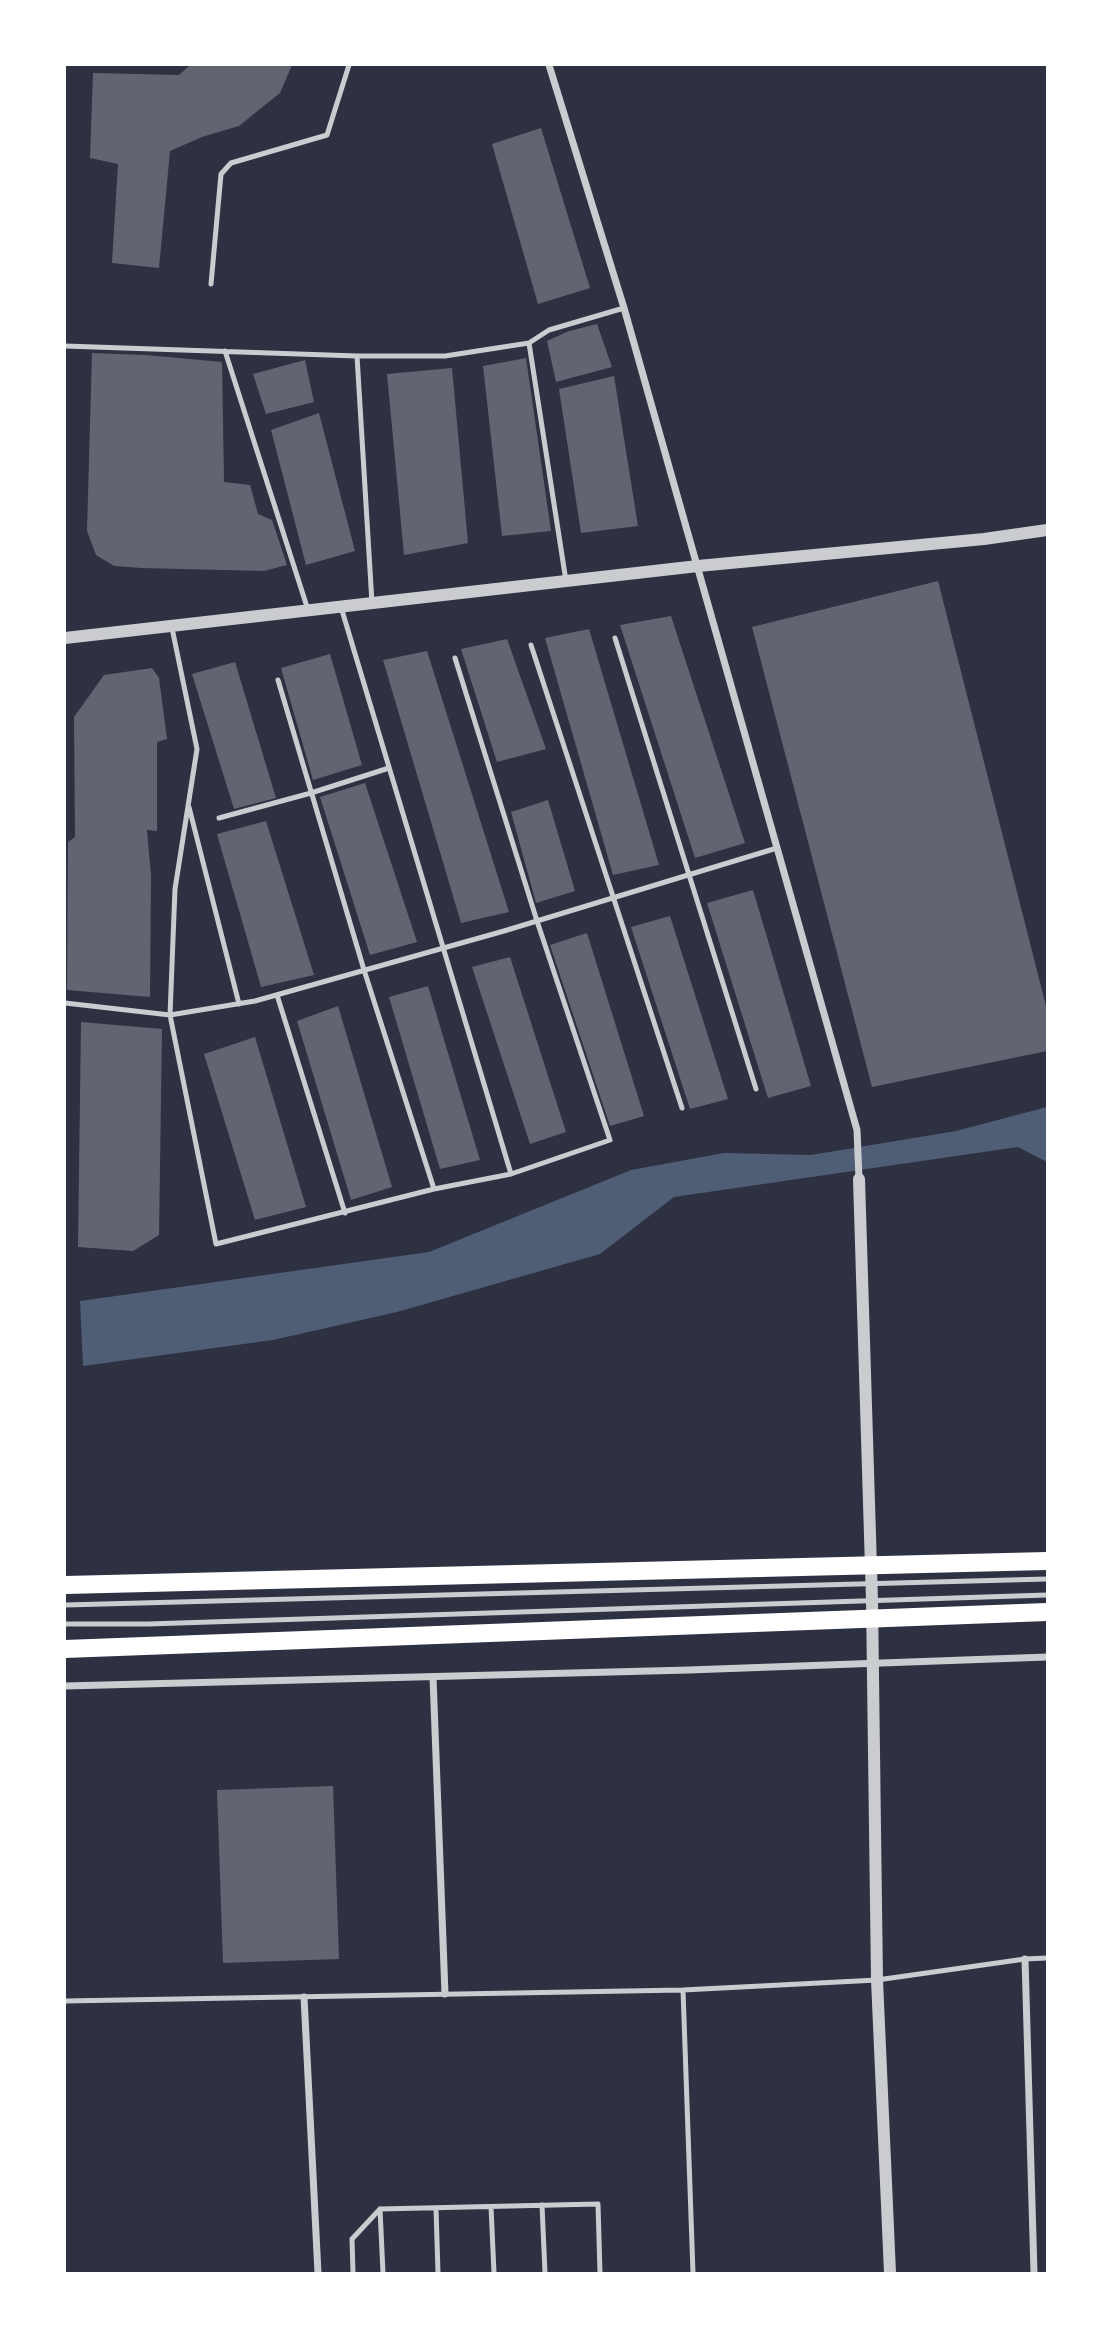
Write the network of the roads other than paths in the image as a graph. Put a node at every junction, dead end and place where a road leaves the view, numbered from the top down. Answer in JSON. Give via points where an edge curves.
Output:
{"nodes":[{"id":1,"x":349,"y":65,"type":"edge"},
{"id":2,"x":549,"y":65,"type":"edge"},
{"id":3,"x":211,"y":284,"type":"dead end"},
{"id":4,"x":624,"y":308,"type":"junction"},
{"id":5,"x":528,"y":343,"type":"junction"},
{"id":6,"x":65,"y":345,"type":"edge"},
{"id":7,"x":225,"y":351,"type":"junction"},
{"id":8,"x":357,"y":356,"type":"junction"},
{"id":9,"x":1047,"y":530,"type":"edge"},
{"id":10,"x":698,"y":566,"type":"junction"},
{"id":11,"x":566,"y":581,"type":"junction"},
{"id":12,"x":372,"y":603,"type":"junction"},
{"id":13,"x":341,"y":607,"type":"junction"},
{"id":14,"x":308,"y":610,"type":"junction"},
{"id":15,"x":172,"y":625,"type":"junction"},
{"id":16,"x":65,"y":638,"type":"edge"},
{"id":17,"x":615,"y":638,"type":"dead end"},
{"id":18,"x":531,"y":645,"type":"dead end"},
{"id":19,"x":455,"y":659,"type":"dead end"},
{"id":20,"x":278,"y":681,"type":"dead end"},
{"id":21,"x":389,"y":768,"type":"junction"},
{"id":22,"x":311,"y":793,"type":"junction"},
{"id":23,"x":188,"y":804,"type":"junction"},
{"id":24,"x":219,"y":818,"type":"dead end"},
{"id":25,"x":778,"y":848,"type":"junction"},
{"id":26,"x":689,"y":874,"type":"junction"},
{"id":27,"x":614,"y":897,"type":"junction"},
{"id":28,"x":537,"y":921,"type":"junction"},
{"id":29,"x":443,"y":948,"type":"junction"},
{"id":30,"x":365,"y":970,"type":"junction"},
{"id":31,"x":277,"y":995,"type":"junction"},
{"id":32,"x":65,"y":1003,"type":"edge"},
{"id":33,"x":239,"y":1004,"type":"junction"},
{"id":34,"x":170,"y":1015,"type":"junction"},
{"id":35,"x":756,"y":1089,"type":"dead end"},
{"id":36,"x":682,"y":1108,"type":"dead end"},
{"id":37,"x":511,"y":1174,"type":"junction"},
{"id":38,"x":859,"y":1179,"type":"joint"},
{"id":39,"x":434,"y":1189,"type":"junction"},
{"id":40,"x":345,"y":1213,"type":"junction"},
{"id":41,"x":1047,"y":1561,"type":"edge"},
{"id":42,"x":870,"y":1574,"type":"junction"},
{"id":43,"x":1047,"y":1579,"type":"edge"},
{"id":44,"x":65,"y":1585,"type":"edge"},
{"id":45,"x":1047,"y":1595,"type":"edge"},
{"id":46,"x":65,"y":1605,"type":"edge"},
{"id":47,"x":872,"y":1609,"type":"junction"},
{"id":48,"x":1047,"y":1612,"type":"edge"},
{"id":49,"x":65,"y":1624,"type":"edge"},
{"id":50,"x":65,"y":1649,"type":"edge"},
{"id":51,"x":1047,"y":1657,"type":"edge"},
{"id":52,"x":872,"y":1664,"type":"junction"},
{"id":53,"x":433,"y":1677,"type":"junction"},
{"id":54,"x":65,"y":1686,"type":"edge"},
{"id":55,"x":1047,"y":1958,"type":"edge"},
{"id":56,"x":1025,"y":1959,"type":"junction"},
{"id":57,"x":877,"y":1980,"type":"junction"},
{"id":58,"x":683,"y":1990,"type":"junction"},
{"id":59,"x":445,"y":1994,"type":"junction"},
{"id":60,"x":304,"y":1997,"type":"junction"},
{"id":61,"x":65,"y":2001,"type":"edge"},
{"id":62,"x":542,"y":2206,"type":"junction"},
{"id":63,"x":491,"y":2207,"type":"junction"},
{"id":64,"x":436,"y":2208,"type":"junction"},
{"id":65,"x":380,"y":2209,"type":"junction"},
{"id":66,"x":318,"y":2273,"type":"edge"},
{"id":67,"x":353,"y":2273,"type":"edge"},
{"id":68,"x":383,"y":2273,"type":"edge"},
{"id":69,"x":438,"y":2273,"type":"edge"},
{"id":70,"x":494,"y":2273,"type":"edge"},
{"id":71,"x":545,"y":2273,"type":"edge"},
{"id":72,"x":600,"y":2273,"type":"edge"},
{"id":73,"x":693,"y":2273,"type":"edge"},
{"id":74,"x":890,"y":2273,"type":"edge"},
{"id":75,"x":1034,"y":2273,"type":"edge"}],
"edges":[{"from":1,"to":3,"type":"lane","via":[[327,135],[231,163],[221,174]]},
{"from":2,"to":4,"type":"street"},
{"from":4,"to":5,"type":"lane","via":[[549,330]]},
{"from":4,"to":10,"type":"street"},
{"from":5,"to":8,"type":"lane","via":[[446,356]]},
{"from":5,"to":11,"type":"lane"},
{"from":6,"to":7,"type":"lane"},
{"from":7,"to":8,"type":"lane"},
{"from":7,"to":14,"type":"lane"},
{"from":8,"to":12,"type":"lane"},
{"from":9,"to":10,"type":"street"},
{"from":10,"to":11,"type":"street"},
{"from":10,"to":25,"type":"street"},
{"from":11,"to":12,"type":"street"},
{"from":12,"to":13,"type":"street"},
{"from":13,"to":14,"type":"street"},
{"from":13,"to":21,"type":"lane"},
{"from":14,"to":15,"type":"street"},
{"from":15,"to":16,"type":"street"},
{"from":15,"to":23,"type":"lane","via":[[197,749]]},
{"from":17,"to":26,"type":"lane"},
{"from":18,"to":27,"type":"lane"},
{"from":19,"to":28,"type":"lane"},
{"from":20,"to":22,"type":"lane"},
{"from":21,"to":22,"type":"lane"},
{"from":21,"to":29,"type":"lane"},
{"from":22,"to":24,"type":"lane"},
{"from":22,"to":30,"type":"lane"},
{"from":23,"to":33,"type":"lane"},
{"from":23,"to":34,"type":"lane","via":[[175,889]]},
{"from":25,"to":26,"type":"lane"},
{"from":25,"to":38,"type":"street","via":[[857,1130]]},
{"from":26,"to":27,"type":"lane"},
{"from":26,"to":35,"type":"lane"},
{"from":27,"to":28,"type":"lane"},
{"from":27,"to":36,"type":"lane"},
{"from":28,"to":29,"type":"lane"},
{"from":28,"to":37,"type":"lane","via":[[610,1140]]},
{"from":29,"to":30,"type":"lane"},
{"from":29,"to":37,"type":"lane"},
{"from":30,"to":31,"type":"lane"},
{"from":30,"to":39,"type":"lane"},
{"from":31,"to":33,"type":"lane"},
{"from":31,"to":40,"type":"lane"},
{"from":32,"to":34,"type":"lane"},
{"from":33,"to":34,"type":"lane"},
{"from":34,"to":40,"type":"lane","via":[[216,1244]]},
{"from":37,"to":39,"type":"lane"},
{"from":38,"to":42,"type":"street"},
{"from":39,"to":40,"type":"lane"},
{"from":41,"to":42,"type":"main road"},
{"from":42,"to":43,"type":"lane"},
{"from":42,"to":44,"type":"main road"},
{"from":42,"to":46,"type":"lane"},
{"from":42,"to":47,"type":"street"},
{"from":45,"to":47,"type":"lane"},
{"from":47,"to":48,"type":"main road"},
{"from":47,"to":49,"type":"lane"},
{"from":47,"to":50,"type":"main road"},
{"from":47,"to":52,"type":"street"},
{"from":51,"to":52,"type":"street"},
{"from":52,"to":53,"type":"street"},
{"from":52,"to":57,"type":"street"},
{"from":53,"to":54,"type":"street"},
{"from":53,"to":59,"type":"street"},
{"from":55,"to":56,"type":"lane"},
{"from":56,"to":57,"type":"lane"},
{"from":56,"to":75,"type":"street"},
{"from":57,"to":58,"type":"lane"},
{"from":57,"to":74,"type":"street"},
{"from":58,"to":59,"type":"lane"},
{"from":58,"to":73,"type":"lane"},
{"from":59,"to":60,"type":"lane"},
{"from":60,"to":61,"type":"lane"},
{"from":60,"to":66,"type":"street"},
{"from":62,"to":63,"type":"lane"},
{"from":62,"to":71,"type":"lane"},
{"from":62,"to":72,"type":"lane","via":[[598,2204]]},
{"from":63,"to":64,"type":"lane"},
{"from":63,"to":70,"type":"lane"},
{"from":64,"to":65,"type":"lane"},
{"from":64,"to":69,"type":"lane"},
{"from":65,"to":67,"type":"lane","via":[[352,2239]]},
{"from":65,"to":68,"type":"lane"}]}
